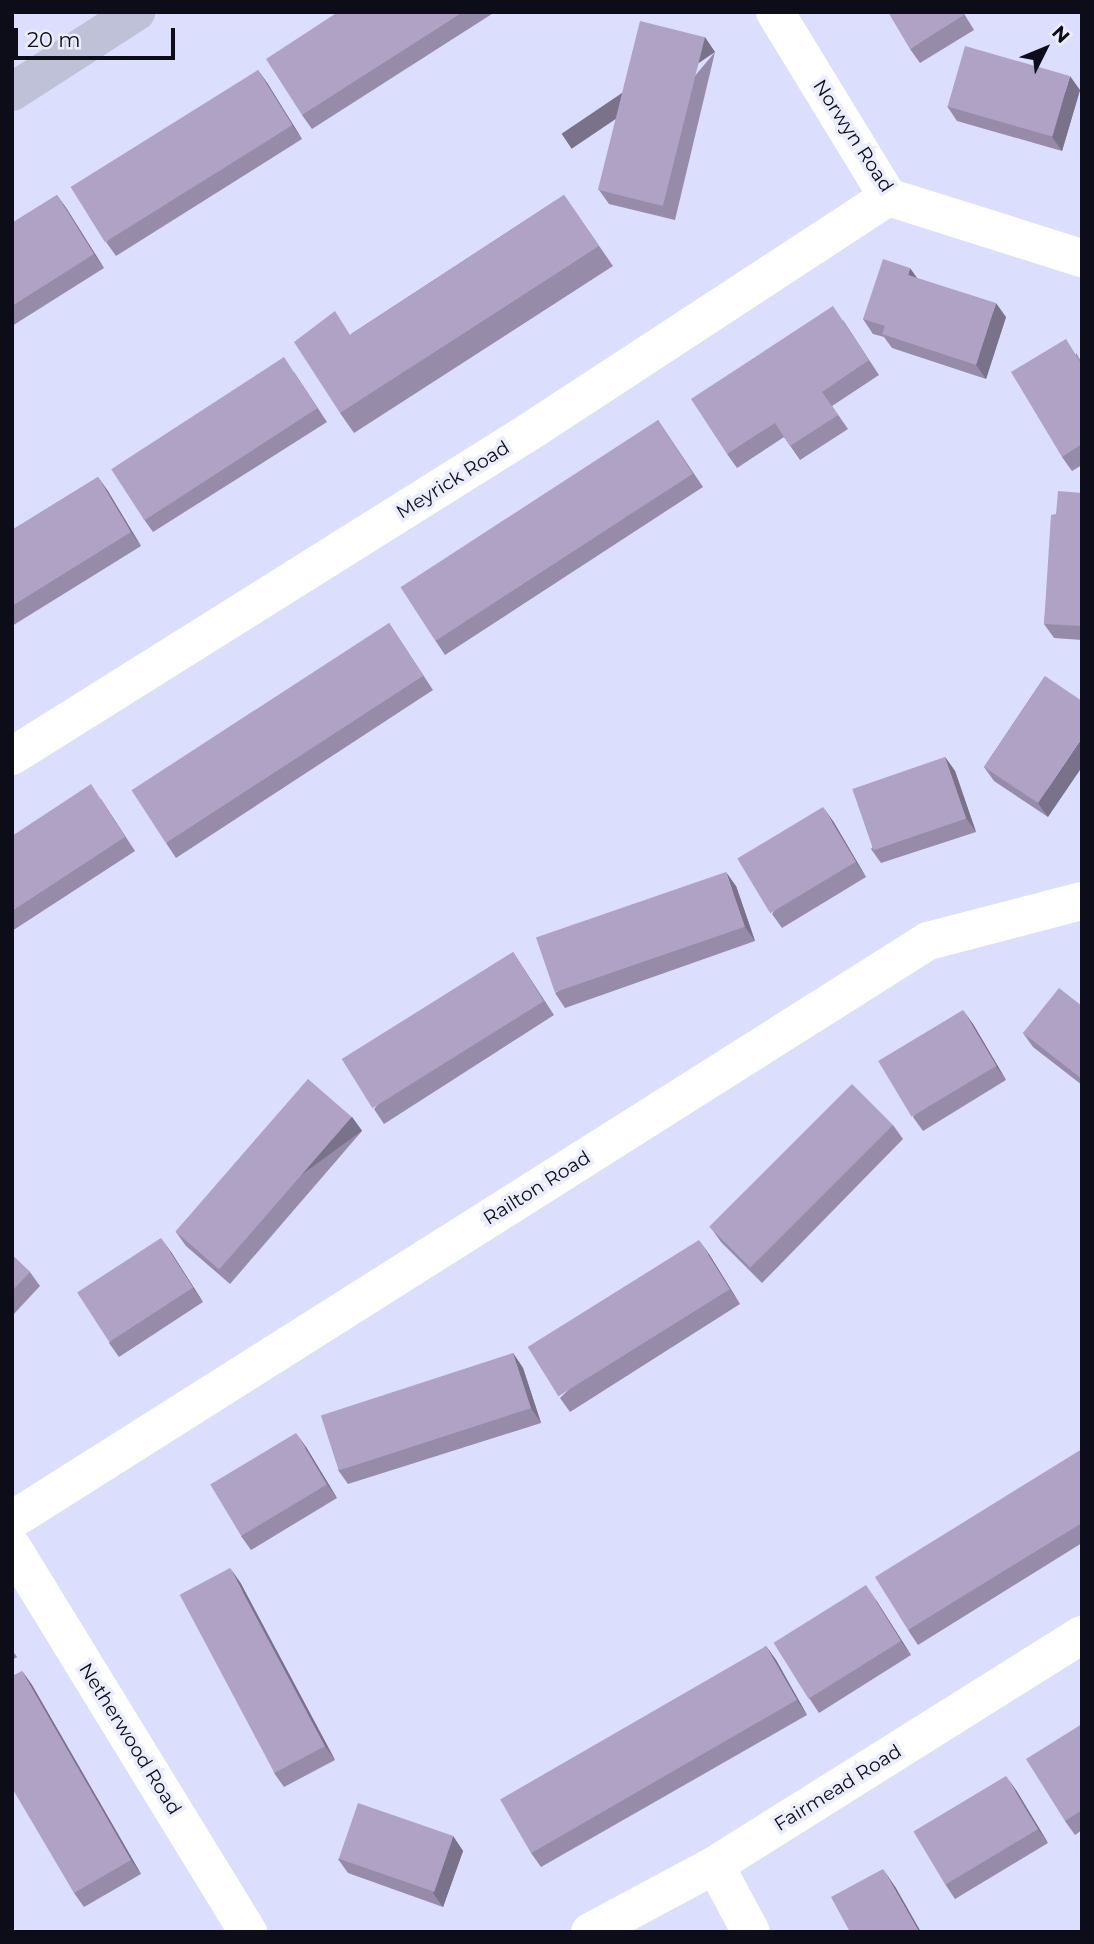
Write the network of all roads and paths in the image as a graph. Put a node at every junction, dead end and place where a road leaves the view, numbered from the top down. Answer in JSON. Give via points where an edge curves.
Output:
{"nodes":[{"id":1,"x":136,"y":12,"type":"edge"},
{"id":2,"x":775,"y":12,"type":"edge"},
{"id":3,"x":12,"y":92,"type":"edge"},
{"id":4,"x":888,"y":197,"type":"junction"},
{"id":5,"x":1082,"y":257,"type":"edge"},
{"id":6,"x":12,"y":756,"type":"edge"},
{"id":7,"x":1082,"y":901,"type":"edge"},
{"id":8,"x":12,"y":1520,"type":"edge"},
{"id":9,"x":12,"y":1547,"type":"edge"},
{"id":10,"x":1082,"y":1635,"type":"edge"},
{"id":11,"x":715,"y":1865,"type":"junction"},
{"id":12,"x":248,"y":1932,"type":"edge"},
{"id":13,"x":590,"y":1932,"type":"edge"},
{"id":14,"x":751,"y":1932,"type":"edge"}],
"edges":[{"from":1,"to":3,"type":"main road"},
{"from":2,"to":4,"type":"street","name":"Norwyn Road"},
{"from":4,"to":5,"type":"street","name":"Norwyn Road"},
{"from":4,"to":6,"type":"street","name":"Meyrick Road","via":[[529,432]]},
{"from":7,"to":8,"type":"street","name":"Railton Road","via":[[928,940]]},
{"from":9,"to":12,"type":"street","name":"Netherwood Road"},
{"from":10,"to":11,"type":"street","name":"Fairmead Road"},
{"from":11,"to":13,"type":"street","name":"Fairmead Road"},
{"from":11,"to":14,"type":"street"}]}
